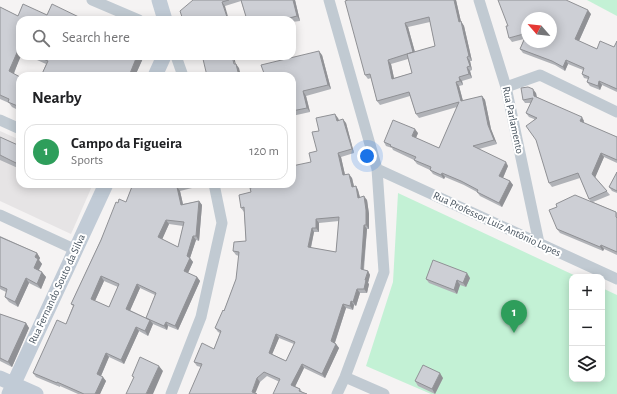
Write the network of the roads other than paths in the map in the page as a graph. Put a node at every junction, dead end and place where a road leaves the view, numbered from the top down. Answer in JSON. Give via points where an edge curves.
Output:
{"nodes":[{"id":1,"x":92,"y":0,"type":"edge"},
{"id":2,"x":159,"y":0,"type":"edge"},
{"id":3,"x":329,"y":0,"type":"edge"},
{"id":4,"x":479,"y":0,"type":"edge"},
{"id":5,"x":130,"y":16,"type":"edge"},
{"id":6,"x":164,"y":16,"type":"edge"},
{"id":7,"x":162,"y":60,"type":"edge"},
{"id":8,"x":177,"y":60,"type":"edge"},
{"id":9,"x":156,"y":72,"type":"edge"},
{"id":10,"x":182,"y":72,"type":"edge"},
{"id":11,"x":506,"y":87,"type":"junction"},
{"id":12,"x":617,"y":112,"type":"edge"},
{"id":13,"x":0,"y":120,"type":"edge"},
{"id":14,"x":16,"y":127,"type":"edge"},
{"id":15,"x":377,"y":169,"type":"junction"},
{"id":16,"x":104,"y":188,"type":"edge"},
{"id":17,"x":215,"y":188,"type":"edge"},
{"id":18,"x":0,"y":215,"type":"edge"},
{"id":19,"x":539,"y":243,"type":"junction"},
{"id":20,"x":76,"y":250,"type":"junction"},
{"id":21,"x":617,"y":279,"type":"edge"},
{"id":22,"x":345,"y":377,"type":"junction"},
{"id":23,"x":7,"y":385,"type":"edge"},
{"id":24,"x":36,"y":394,"type":"edge"},
{"id":25,"x":171,"y":394,"type":"edge"},
{"id":26,"x":336,"y":394,"type":"edge"},
{"id":27,"x":384,"y":394,"type":"edge"}],
"edges":[{"from":1,"to":5,"type":"street"},
{"from":2,"to":6,"type":"street"},
{"from":3,"to":15,"type":"street"},
{"from":4,"to":11,"type":"street","name":"Rua Parlamento"},
{"from":7,"to":9,"type":"street"},
{"from":8,"to":10,"type":"street"},
{"from":11,"to":12,"type":"street","via":[[540,75]]},
{"from":11,"to":19,"type":"street","name":"Rua Parlamento"},
{"from":13,"to":14,"type":"street"},
{"from":15,"to":19,"type":"street","name":"Rua Professor Luiz Antônio Lopes"},
{"from":15,"to":22,"type":"street","via":[[384,272]]},
{"from":16,"to":20,"type":"street","name":"Rua Fernando Souto da Silva"},
{"from":17,"to":25,"type":"street","via":[[222,223],[201,317]]},
{"from":18,"to":20,"type":"street"},
{"from":19,"to":21,"type":"street","name":"Rua Professor Luiz Antônio Lopes"},
{"from":20,"to":23,"type":"street","name":"Rua Fernando Souto da Silva"},
{"from":22,"to":26,"type":"street"},
{"from":22,"to":27,"type":"street"},
{"from":23,"to":24,"type":"street"}]}
